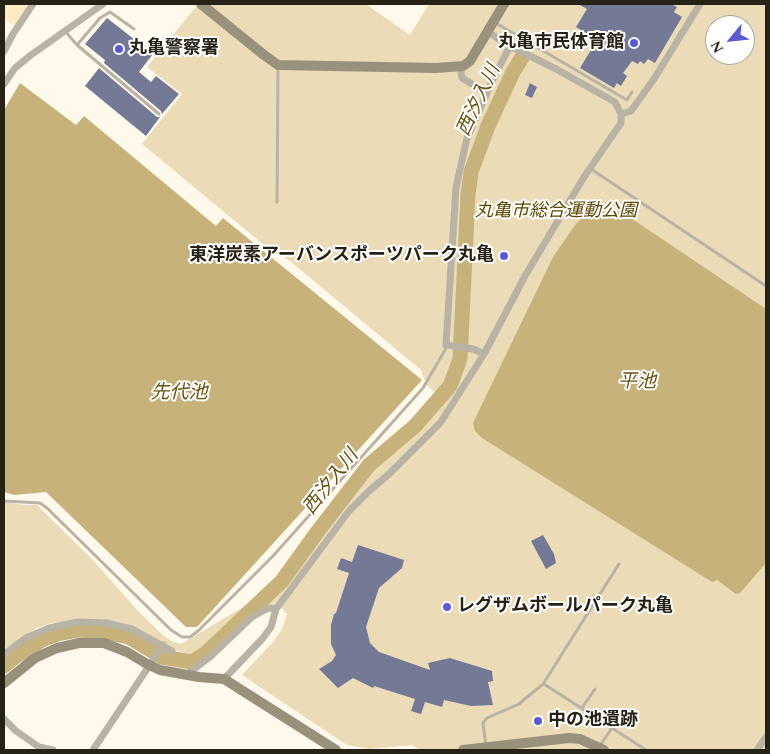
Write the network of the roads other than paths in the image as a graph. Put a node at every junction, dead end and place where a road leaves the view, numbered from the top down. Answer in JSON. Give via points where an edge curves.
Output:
{"nodes":[{"id":1,"x":33,"y":4,"type":"edge"},
{"id":2,"x":103,"y":4,"type":"edge"},
{"id":3,"x":201,"y":4,"type":"edge"},
{"id":4,"x":504,"y":4,"type":"edge"},
{"id":5,"x":700,"y":4,"type":"edge"},
{"id":6,"x":493,"y":22,"type":"junction"},
{"id":7,"x":134,"y":28,"type":"dead end"},
{"id":8,"x":65,"y":31,"type":"junction"},
{"id":9,"x":488,"y":32,"type":"junction"},
{"id":10,"x":77,"y":45,"type":"junction"},
{"id":11,"x":510,"y":46,"type":"junction"},
{"id":12,"x":4,"y":51,"type":"edge"},
{"id":13,"x":278,"y":65,"type":"junction"},
{"id":14,"x":460,"y":67,"type":"junction"},
{"id":15,"x":4,"y":84,"type":"edge"},
{"id":16,"x":487,"y":92,"type":"junction"},
{"id":17,"x":632,"y":92,"type":"dead end"},
{"id":18,"x":158,"y":114,"type":"dead end"},
{"id":19,"x":622,"y":114,"type":"junction"},
{"id":20,"x":591,"y":169,"type":"junction"},
{"id":21,"x":278,"y":202,"type":"dead end"},
{"id":22,"x":766,"y":286,"type":"edge"},
{"id":23,"x":446,"y":345,"type":"junction"},
{"id":24,"x":484,"y":354,"type":"junction"},
{"id":25,"x":4,"y":501,"type":"edge"},
{"id":26,"x":619,"y":564,"type":"dead end"},
{"id":27,"x":276,"y":609,"type":"junction"},
{"id":28,"x":163,"y":645,"type":"junction"},
{"id":29,"x":172,"y":651,"type":"dead end"},
{"id":30,"x":4,"y":654,"type":"edge"},
{"id":31,"x":151,"y":662,"type":"junction"},
{"id":32,"x":186,"y":675,"type":"junction"},
{"id":33,"x":224,"y":680,"type":"junction"},
{"id":34,"x":4,"y":683,"type":"edge"},
{"id":35,"x":544,"y":684,"type":"junction"},
{"id":36,"x":595,"y":689,"type":"dead end"},
{"id":37,"x":582,"y":708,"type":"junction"},
{"id":38,"x":4,"y":719,"type":"edge"},
{"id":39,"x":612,"y":728,"type":"junction"},
{"id":40,"x":766,"y":737,"type":"edge"},
{"id":41,"x":486,"y":748,"type":"junction"},
{"id":42,"x":601,"y":749,"type":"edge"},
{"id":43,"x":53,"y":750,"type":"edge"},
{"id":44,"x":93,"y":750,"type":"edge"},
{"id":45,"x":336,"y":750,"type":"edge"},
{"id":46,"x":463,"y":750,"type":"edge"},
{"id":47,"x":646,"y":750,"type":"edge"},
{"id":48,"x":757,"y":750,"type":"edge"}],
"edges":[{"from":1,"to":12,"type":"street"},
{"from":2,"to":8,"type":"street"},
{"from":3,"to":13,"type":"street"},
{"from":4,"to":6,"type":"street"},
{"from":5,"to":19,"type":"street","via":[[654,79],[631,111]]},
{"from":6,"to":9,"type":"street"},
{"from":6,"to":17,"type":"lane","via":[[627,100]]},
{"from":7,"to":10,"type":"lane","via":[[110,12],[100,18]]},
{"from":8,"to":10,"type":"lane"},
{"from":8,"to":15,"type":"street","via":[[15,68]]},
{"from":9,"to":11,"type":"street"},
{"from":9,"to":14,"type":"street","via":[[470,62]]},
{"from":10,"to":18,"type":"lane"},
{"from":11,"to":16,"type":"street"},
{"from":11,"to":19,"type":"street","via":[[615,102]]},
{"from":13,"to":14,"type":"street"},
{"from":13,"to":21,"type":"lane"},
{"from":14,"to":16,"type":"street","via":[[462,78]]},
{"from":16,"to":23,"type":"street","via":[[467,138],[458,172]]},
{"from":19,"to":20,"type":"street","via":[[620,127]]},
{"from":20,"to":22,"type":"lane"},
{"from":20,"to":24,"type":"street","via":[[525,276]]},
{"from":23,"to":24,"type":"street"},
{"from":23,"to":25,"type":"lane","via":[[423,388],[273,556],[190,637],[182,637],[172,630],[47,508],[40,503]]},
{"from":24,"to":27,"type":"street","via":[[441,422],[349,511]]},
{"from":26,"to":35,"type":"lane"},
{"from":27,"to":32,"type":"street","via":[[268,608],[252,617]]},
{"from":27,"to":33,"type":"street","via":[[271,627],[263,638]]},
{"from":28,"to":29,"type":"street"},
{"from":28,"to":30,"type":"street","via":[[132,629],[106,623],[77,622],[49,628],[26,638]]},
{"from":28,"to":31,"type":"street"},
{"from":31,"to":32,"type":"street","via":[[160,670]]},
{"from":31,"to":34,"type":"street","via":[[104,643],[79,642],[47,652]]},
{"from":31,"to":44,"type":"street"},
{"from":32,"to":33,"type":"street"},
{"from":33,"to":45,"type":"street"},
{"from":35,"to":37,"type":"lane"},
{"from":35,"to":41,"type":"lane","via":[[519,704],[487,718],[483,723]]},
{"from":36,"to":37,"type":"lane"},
{"from":37,"to":39,"type":"lane"},
{"from":38,"to":43,"type":"street","via":[[39,747]]},
{"from":39,"to":42,"type":"lane"},
{"from":39,"to":47,"type":"lane"},
{"from":40,"to":48,"type":"street"},
{"from":41,"to":42,"type":"street","via":[[569,738],[580,739]]},
{"from":41,"to":46,"type":"street"}]}
